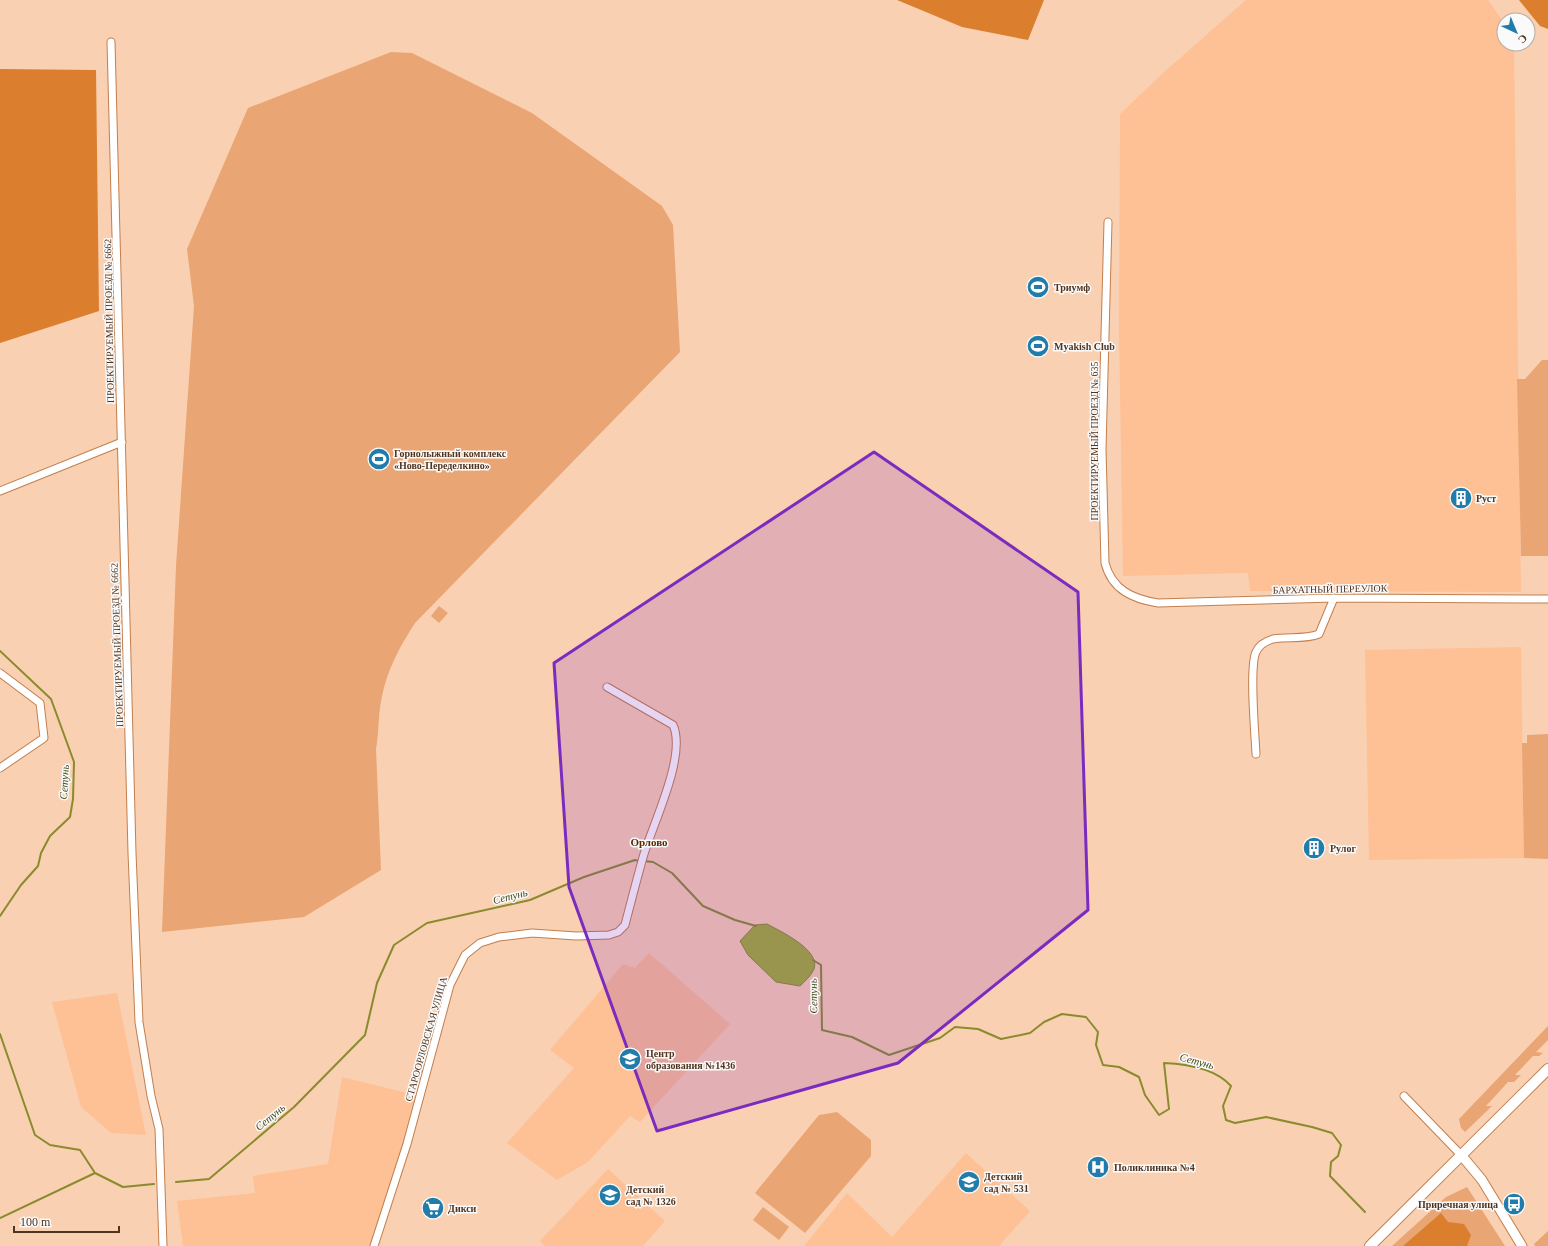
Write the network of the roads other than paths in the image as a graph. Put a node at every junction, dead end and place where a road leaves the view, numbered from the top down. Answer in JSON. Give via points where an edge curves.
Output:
{"nodes":[{"id":1,"x":111,"y":42,"type":"dead end"},
{"id":2,"x":1108,"y":222,"type":"dead end"},
{"id":3,"x":122,"y":442,"type":"junction"},
{"id":4,"x":0,"y":491,"type":"edge"},
{"id":5,"x":1116,"y":585,"type":"joint"},
{"id":6,"x":1334,"y":598,"type":"junction"},
{"id":7,"x":1548,"y":599,"type":"edge"},
{"id":8,"x":0,"y":673,"type":"edge"},
{"id":9,"x":607,"y":686,"type":"dead end"},
{"id":10,"x":1256,"y":754,"type":"dead end"},
{"id":11,"x":0,"y":768,"type":"edge"},
{"id":12,"x":1548,"y":1069,"type":"edge"},
{"id":13,"x":1404,"y":1096,"type":"dead end"},
{"id":14,"x":1462,"y":1156,"type":"junction"},
{"id":15,"x":163,"y":1246,"type":"edge"},
{"id":16,"x":374,"y":1246,"type":"edge"},
{"id":17,"x":1370,"y":1246,"type":"edge"},
{"id":18,"x":1522,"y":1246,"type":"edge"}],
"edges":[{"from":1,"to":3,"type":"street","name":"ПРОЕКТИРУЕМЫЙ ПРОЕЗД № 6662"},
{"from":2,"to":5,"type":"street","name":"ПРОЕКТИРУЕМЫЙ ПРОЕЗД № 635","via":[[1102,449],[1105,563]]},
{"from":3,"to":4,"type":"street"},
{"from":3,"to":15,"type":"street","name":"ПРОЕКТИРУЕМЫЙ ПРОЕЗД № 6662","via":[[132,854],[140,1022],[151,1096],[159,1129]]},
{"from":5,"to":6,"type":"street","name":"БАРХАТНЫЙ ПЕРЕУЛОК","via":[[1130,595],[1158,603]]},
{"from":6,"to":7,"type":"street","name":"БАРХАТНЫЙ ПЕРЕУЛОК"},
{"from":6,"to":10,"type":"street","via":[[1319,634],[1311,637],[1273,639],[1262,644],[1256,652],[1253,666]]},
{"from":8,"to":11,"type":"street","via":[[40,703],[44,738]]},
{"from":9,"to":16,"type":"street","name":"СТАРООРЛОВСКАЯ УЛИЦА","via":[[673,725],[676,732],[668,789],[644,854],[625,925],[618,932],[609,935],[532,933],[498,937],[480,942],[465,955],[450,985],[407,1144]]},
{"from":12,"to":14,"type":"main road"},
{"from":13,"to":14,"type":"street"},
{"from":14,"to":17,"type":"main road"},
{"from":14,"to":18,"type":"street","via":[[1482,1180]]}]}
